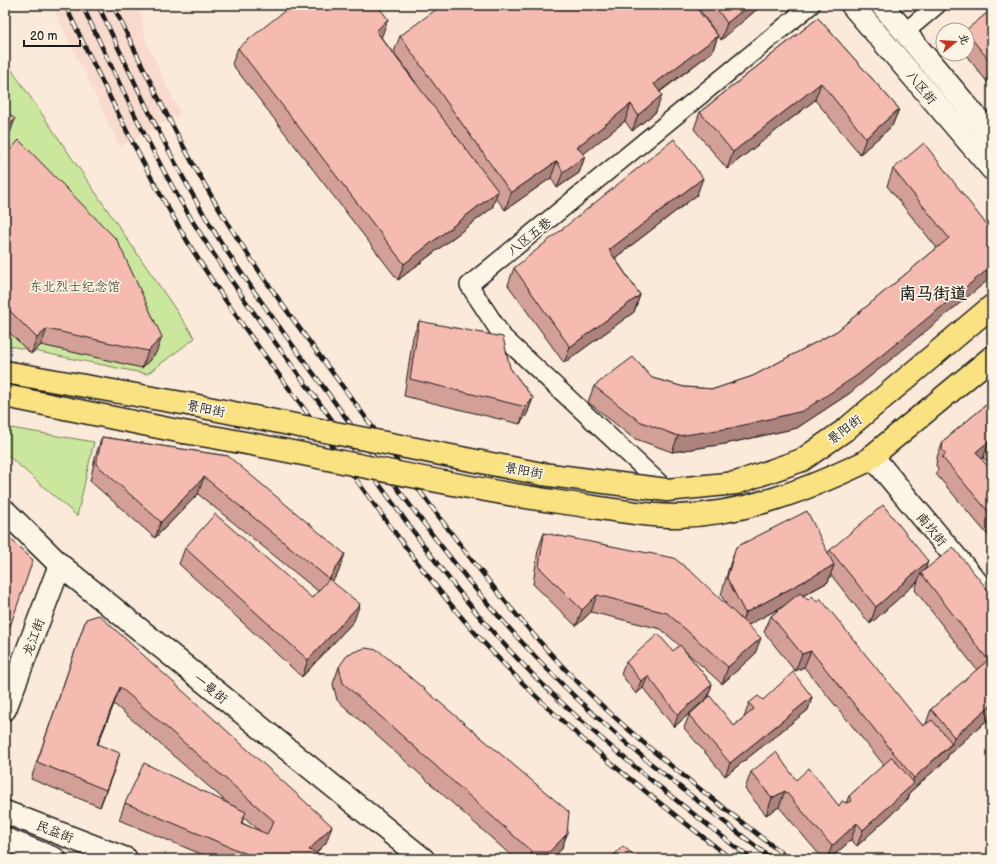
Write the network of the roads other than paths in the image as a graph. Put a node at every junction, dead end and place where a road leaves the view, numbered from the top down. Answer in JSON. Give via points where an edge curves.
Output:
{"nodes":[{"id":1,"x":811,"y":5,"type":"edge"},
{"id":2,"x":852,"y":5,"type":"edge"},
{"id":3,"x":882,"y":5,"type":"edge"},
{"id":4,"x":937,"y":5,"type":"edge"},
{"id":5,"x":905,"y":32,"type":"junction"},
{"id":6,"x":992,"y":136,"type":"edge"},
{"id":7,"x":992,"y":169,"type":"edge"},
{"id":8,"x":992,"y":306,"type":"edge"},
{"id":9,"x":992,"y":357,"type":"edge"},
{"id":10,"x":5,"y":372,"type":"edge"},
{"id":11,"x":5,"y":396,"type":"edge"},
{"id":12,"x":869,"y":459,"type":"junction"},
{"id":13,"x":667,"y":490,"type":"junction"},
{"id":14,"x":5,"y":511,"type":"edge"},
{"id":15,"x":60,"y":565,"type":"junction"},
{"id":16,"x":992,"y":601,"type":"edge"},
{"id":17,"x":5,"y":709,"type":"edge"},
{"id":18,"x":5,"y":812,"type":"edge"},
{"id":19,"x":5,"y":839,"type":"edge"},
{"id":20,"x":55,"y":859,"type":"edge"},
{"id":21,"x":126,"y":859,"type":"edge"},
{"id":22,"x":423,"y":859,"type":"edge"}],
"edges":[{"from":1,"to":13,"type":"street","name":"八区五巷","via":[[469,285],[503,337]]},
{"from":2,"to":7,"type":"main road","name":"八区街"},
{"from":3,"to":5,"type":"main road","name":"八区街"},
{"from":4,"to":5,"type":"street"},
{"from":5,"to":6,"type":"main road","name":"八区街"},
{"from":8,"to":13,"type":"main road","name":"景阳街","bridge":true,"via":[[845,430],[802,460],[736,482]]},
{"from":9,"to":12,"type":"main road","name":"景阳街"},
{"from":10,"to":13,"type":"main road","name":"景阳街","bridge":true,"via":[[192,405],[542,474]]},
{"from":11,"to":12,"type":"main road","name":"景阳街","bridge":true,"via":[[495,493],[646,514],[678,516],[768,502],[831,478]]},
{"from":12,"to":16,"type":"main road","name":"南坎街"},
{"from":14,"to":15,"type":"main road","name":"一曼街"},
{"from":15,"to":17,"type":"main road","name":"龙江街"},
{"from":15,"to":22,"type":"main road","name":"一曼街"},
{"from":18,"to":21,"type":"main road","name":"民益街"},
{"from":19,"to":20,"type":"main road","name":"民益街"}]}
